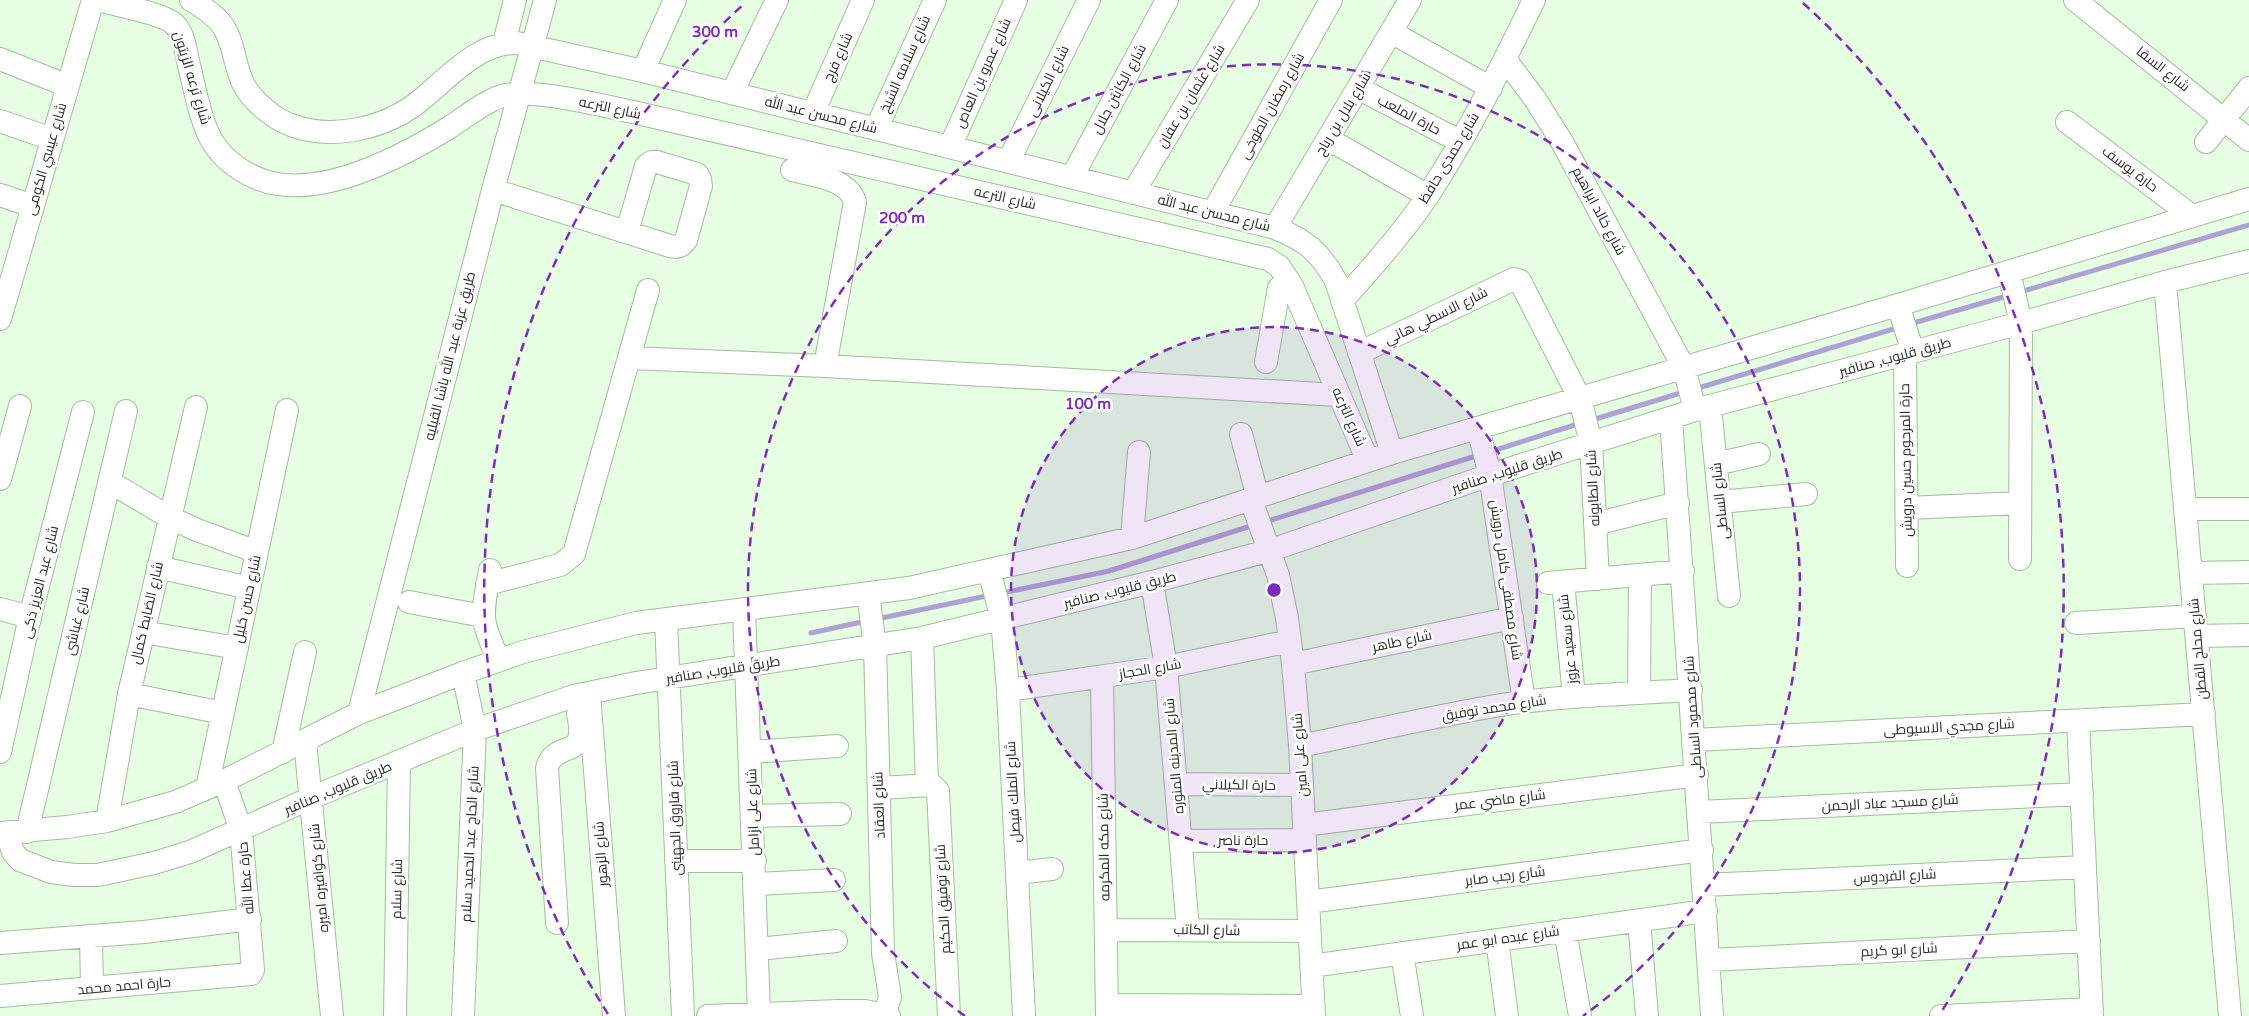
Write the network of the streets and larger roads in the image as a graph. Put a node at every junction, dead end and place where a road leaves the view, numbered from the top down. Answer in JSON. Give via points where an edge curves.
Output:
{"nodes":[{"id":1,"x":93,"y":0,"type":"edge"},
{"id":2,"x":98,"y":0,"type":"edge"},
{"id":3,"x":191,"y":0,"type":"edge"},
{"id":4,"x":515,"y":0,"type":"edge"},
{"id":5,"x":545,"y":0,"type":"edge"},
{"id":6,"x":675,"y":0,"type":"edge"},
{"id":7,"x":777,"y":0,"type":"edge"},
{"id":8,"x":863,"y":0,"type":"edge"},
{"id":9,"x":934,"y":0,"type":"edge"},
{"id":10,"x":1016,"y":0,"type":"edge"},
{"id":11,"x":1088,"y":0,"type":"edge"},
{"id":12,"x":1167,"y":0,"type":"edge"},
{"id":13,"x":1248,"y":0,"type":"edge"},
{"id":14,"x":1332,"y":0,"type":"edge"},
{"id":15,"x":1410,"y":0,"type":"edge"},
{"id":16,"x":1534,"y":0,"type":"edge"},
{"id":17,"x":2076,"y":0,"type":"edge"},
{"id":18,"x":1391,"y":32,"type":"junction"},
{"id":19,"x":504,"y":43,"type":"junction"},
{"id":20,"x":533,"y":45,"type":"junction"},
{"id":21,"x":0,"y":59,"type":"edge"},
{"id":22,"x":1505,"y":59,"type":"junction"},
{"id":23,"x":643,"y":70,"type":"junction"},
{"id":24,"x":68,"y":86,"type":"junction"},
{"id":25,"x":1358,"y":88,"type":"junction"},
{"id":26,"x":1491,"y":88,"type":"junction"},
{"id":27,"x":2249,"y":88,"type":"edge"},
{"id":28,"x":732,"y":92,"type":"junction"},
{"id":29,"x":518,"y":94,"type":"junction"},
{"id":30,"x":813,"y":113,"type":"junction"},
{"id":31,"x":2225,"y":119,"type":"junction"},
{"id":32,"x":0,"y":121,"type":"edge"},
{"id":33,"x":2067,"y":122,"type":"dead end"},
{"id":34,"x":876,"y":129,"type":"junction"},
{"id":35,"x":1328,"y":139,"type":"junction"},
{"id":36,"x":52,"y":140,"type":"junction"},
{"id":37,"x":2249,"y":140,"type":"edge"},
{"id":38,"x":1461,"y":142,"type":"junction"},
{"id":39,"x":2206,"y":142,"type":"dead end"},
{"id":40,"x":950,"y":147,"type":"junction"},
{"id":41,"x":1008,"y":162,"type":"junction"},
{"id":42,"x":792,"y":170,"type":"dead end"},
{"id":43,"x":1072,"y":177,"type":"junction"},
{"id":44,"x":493,"y":190,"type":"junction"},
{"id":45,"x":1133,"y":192,"type":"junction"},
{"id":46,"x":0,"y":195,"type":"edge"},
{"id":47,"x":1428,"y":196,"type":"junction"},
{"id":48,"x":2249,"y":199,"type":"edge"},
{"id":49,"x":33,"y":206,"type":"junction"},
{"id":50,"x":1213,"y":212,"type":"junction"},
{"id":51,"x":2192,"y":216,"type":"junction"},
{"id":52,"x":1276,"y":228,"type":"junction"},
{"id":53,"x":627,"y":232,"type":"dead end"},
{"id":54,"x":2249,"y":261,"type":"edge"},
{"id":55,"x":2009,"y":272,"type":"junction"},
{"id":56,"x":6,"y":276,"type":"edge"},
{"id":57,"x":1514,"y":279,"type":"joint"},
{"id":58,"x":2165,"y":282,"type":"junction"},
{"id":59,"x":1280,"y":288,"type":"dead end"},
{"id":60,"x":648,"y":290,"type":"dead end"},
{"id":61,"x":1342,"y":301,"type":"junction"},
{"id":62,"x":1898,"y":305,"type":"junction"},
{"id":63,"x":0,"y":318,"type":"edge"},
{"id":64,"x":1305,"y":319,"type":"junction"},
{"id":65,"x":2021,"y":323,"type":"junction"},
{"id":66,"x":1271,"y":333,"type":"junction"},
{"id":67,"x":1358,"y":353,"type":"junction"},
{"id":68,"x":1909,"y":353,"type":"junction"},
{"id":69,"x":630,"y":358,"type":"junction"},
{"id":70,"x":1266,"y":362,"type":"dead end"},
{"id":71,"x":825,"y":366,"type":"junction"},
{"id":72,"x":1684,"y":368,"type":"junction"},
{"id":73,"x":1339,"y":395,"type":"junction"},
{"id":74,"x":1580,"y":399,"type":"junction"},
{"id":75,"x":20,"y":406,"type":"dead end"},
{"id":76,"x":196,"y":407,"type":"dead end"},
{"id":77,"x":1702,"y":408,"type":"junction"},
{"id":78,"x":287,"y":410,"type":"dead end"},
{"id":79,"x":126,"y":411,"type":"dead end"},
{"id":80,"x":83,"y":412,"type":"dead end"},
{"id":81,"x":1671,"y":418,"type":"junction"},
{"id":82,"x":1478,"y":429,"type":"junction"},
{"id":83,"x":1241,"y":434,"type":"dead end"},
{"id":84,"x":1591,"y":444,"type":"junction"},
{"id":85,"x":1139,"y":452,"type":"dead end"},
{"id":86,"x":1392,"y":453,"type":"junction"},
{"id":87,"x":1760,"y":454,"type":"dead end"},
{"id":88,"x":1368,"y":461,"type":"junction"},
{"id":89,"x":1716,"y":464,"type":"junction"},
{"id":90,"x":1490,"y":475,"type":"junction"},
{"id":91,"x":0,"y":479,"type":"edge"},
{"id":92,"x":110,"y":482,"type":"junction"},
{"id":93,"x":1806,"y":494,"type":"dead end"},
{"id":94,"x":1255,"y":499,"type":"junction"},
{"id":95,"x":1720,"y":502,"type":"junction"},
{"id":96,"x":1678,"y":503,"type":"junction"},
{"id":97,"x":2020,"y":503,"type":"junction"},
{"id":98,"x":1906,"y":508,"type":"junction"},
{"id":99,"x":2186,"y":509,"type":"junction"},
{"id":100,"x":2249,"y":509,"type":"edge"},
{"id":101,"x":169,"y":517,"type":"junction"},
{"id":102,"x":1595,"y":524,"type":"junction"},
{"id":103,"x":1132,"y":538,"type":"junction"},
{"id":104,"x":1270,"y":550,"type":"junction"},
{"id":105,"x":257,"y":552,"type":"junction"},
{"id":106,"x":2020,"y":559,"type":"dead end"},
{"id":107,"x":1907,"y":566,"type":"dead end"},
{"id":108,"x":158,"y":567,"type":"junction"},
{"id":109,"x":989,"y":570,"type":"junction"},
{"id":110,"x":1683,"y":571,"type":"junction"},
{"id":111,"x":2249,"y":572,"type":"edge"},
{"id":112,"x":2191,"y":573,"type":"junction"},
{"id":113,"x":1640,"y":575,"type":"junction"},
{"id":114,"x":1598,"y":579,"type":"junction"},
{"id":115,"x":1152,"y":582,"type":"junction"},
{"id":116,"x":250,"y":588,"type":"junction"},
{"id":117,"x":868,"y":594,"type":"junction"},
{"id":118,"x":1730,"y":596,"type":"dead end"},
{"id":119,"x":409,"y":602,"type":"dead end"},
{"id":120,"x":0,"y":609,"type":"edge"},
{"id":121,"x":744,"y":611,"type":"junction"},
{"id":122,"x":483,"y":616,"type":"junction"},
{"id":123,"x":30,"y":617,"type":"junction"},
{"id":124,"x":1512,"y":618,"type":"junction"},
{"id":125,"x":1002,"y":619,"type":"junction"},
{"id":126,"x":666,"y":620,"type":"junction"},
{"id":127,"x":2076,"y":623,"type":"dead end"},
{"id":128,"x":2196,"y":626,"type":"junction"},
{"id":129,"x":143,"y":632,"type":"junction"},
{"id":130,"x":2249,"y":635,"type":"edge"},
{"id":131,"x":922,"y":638,"type":"junction"},
{"id":132,"x":1290,"y":641,"type":"junction"},
{"id":133,"x":875,"y":646,"type":"junction"},
{"id":134,"x":237,"y":648,"type":"junction"},
{"id":135,"x":305,"y":652,"type":"dead end"},
{"id":136,"x":499,"y":660,"type":"junction"},
{"id":137,"x":1293,"y":664,"type":"junction"},
{"id":138,"x":748,"y":667,"type":"junction"},
{"id":139,"x":1166,"y":667,"type":"junction"},
{"id":140,"x":463,"y":673,"type":"junction"},
{"id":141,"x":669,"y":678,"type":"junction"},
{"id":142,"x":1102,"y":678,"type":"junction"},
{"id":143,"x":1008,"y":690,"type":"junction"},
{"id":144,"x":1691,"y":690,"type":"junction"},
{"id":145,"x":1639,"y":693,"type":"junction"},
{"id":146,"x":129,"y":694,"type":"junction"},
{"id":147,"x":581,"y":694,"type":"junction"},
{"id":148,"x":1574,"y":697,"type":"junction"},
{"id":149,"x":1524,"y":702,"type":"junction"},
{"id":150,"x":223,"y":713,"type":"junction"},
{"id":151,"x":359,"y":714,"type":"junction"},
{"id":152,"x":2204,"y":714,"type":"junction"},
{"id":153,"x":2078,"y":721,"type":"junction"},
{"id":154,"x":475,"y":730,"type":"junction"},
{"id":155,"x":1694,"y":740,"type":"junction"},
{"id":156,"x":305,"y":741,"type":"junction"},
{"id":157,"x":837,"y":746,"type":"dead end"},
{"id":158,"x":1300,"y":746,"type":"junction"},
{"id":159,"x":0,"y":752,"type":"edge"},
{"id":160,"x":283,"y":752,"type":"junction"},
{"id":161,"x":750,"y":752,"type":"junction"},
{"id":162,"x":398,"y":762,"type":"junction"},
{"id":163,"x":1697,"y":775,"type":"junction"},
{"id":164,"x":1176,"y":784,"type":"junction"},
{"id":165,"x":215,"y":785,"type":"junction"},
{"id":166,"x":930,"y":785,"type":"junction"},
{"id":167,"x":1302,"y":786,"type":"junction"},
{"id":168,"x":879,"y":788,"type":"junction"},
{"id":169,"x":2082,"y":794,"type":"junction"},
{"id":170,"x":312,"y":798,"type":"junction"},
{"id":171,"x":1699,"y":812,"type":"junction"},
{"id":172,"x":840,"y":814,"type":"dead end"},
{"id":173,"x":753,"y":816,"type":"junction"},
{"id":174,"x":107,"y":820,"type":"junction"},
{"id":175,"x":241,"y":830,"type":"junction"},
{"id":176,"x":1304,"y":832,"type":"junction"},
{"id":177,"x":11,"y":833,"type":"edge"},
{"id":178,"x":1182,"y":841,"type":"junction"},
{"id":179,"x":1702,"y":850,"type":"junction"},
{"id":180,"x":676,"y":861,"type":"junction"},
{"id":181,"x":755,"y":861,"type":"junction"},
{"id":182,"x":2085,"y":867,"type":"junction"},
{"id":183,"x":1052,"y":869,"type":"dead end"},
{"id":184,"x":1017,"y":873,"type":"junction"},
{"id":185,"x":834,"y":880,"type":"dead end"},
{"id":186,"x":755,"y":884,"type":"junction"},
{"id":187,"x":1704,"y":885,"type":"junction"},
{"id":188,"x":1308,"y":902,"type":"junction"},
{"id":189,"x":1706,"y":911,"type":"junction"},
{"id":190,"x":250,"y":919,"type":"junction"},
{"id":191,"x":1639,"y":920,"type":"junction"},
{"id":192,"x":557,"y":923,"type":"dead end"},
{"id":193,"x":1106,"y":930,"type":"junction"},
{"id":194,"x":1188,"y":930,"type":"junction"},
{"id":195,"x":1565,"y":930,"type":"junction"},
{"id":196,"x":1309,"y":931,"type":"junction"},
{"id":197,"x":91,"y":937,"type":"junction"},
{"id":198,"x":1498,"y":940,"type":"junction"},
{"id":199,"x":836,"y":941,"type":"dead end"},
{"id":200,"x":2089,"y":941,"type":"junction"},
{"id":201,"x":0,"y":944,"type":"edge"},
{"id":202,"x":758,"y":949,"type":"junction"},
{"id":203,"x":1402,"y":953,"type":"junction"},
{"id":204,"x":1709,"y":960,"type":"junction"},
{"id":205,"x":1311,"y":966,"type":"junction"},
{"id":206,"x":248,"y":976,"type":"joint"},
{"id":207,"x":92,"y":988,"type":"junction"},
{"id":208,"x":0,"y":996,"type":"edge"},
{"id":209,"x":1107,"y":1011,"type":"edge"},
{"id":210,"x":1313,"y":1011,"type":"edge"},
{"id":211,"x":2092,"y":1012,"type":"edge"},
{"id":212,"x":751,"y":1014,"type":"edge"},
{"id":213,"x":813,"y":1014,"type":"edge"},
{"id":214,"x":885,"y":1015,"type":"edge"},
{"id":215,"x":332,"y":1016,"type":"edge"},
{"id":216,"x":395,"y":1016,"type":"edge"},
{"id":217,"x":463,"y":1016,"type":"edge"},
{"id":218,"x":614,"y":1016,"type":"edge"},
{"id":219,"x":683,"y":1016,"type":"edge"},
{"id":220,"x":708,"y":1016,"type":"edge"},
{"id":221,"x":949,"y":1016,"type":"edge"},
{"id":222,"x":1024,"y":1016,"type":"edge"},
{"id":223,"x":1412,"y":1016,"type":"edge"},
{"id":224,"x":1507,"y":1016,"type":"edge"},
{"id":225,"x":1580,"y":1016,"type":"edge"},
{"id":226,"x":1648,"y":1016,"type":"edge"},
{"id":227,"x":1712,"y":1016,"type":"edge"},
{"id":228,"x":1941,"y":1016,"type":"edge"},
{"id":229,"x":2230,"y":1016,"type":"edge"}],
"edges":[{"from":1,"to":24,"type":"street","name":"شارع عيسي الكومى"},
{"from":2,"to":29,"type":"street","name":"شارع ترعه الزيتون","via":[[161,17],[175,24],[183,38],[212,141],[229,161],[251,176],[276,184],[324,182],[395,159],[486,103],[502,95]]},
{"from":3,"to":19,"type":"street","name":"شارع محسن عبد الله","via":[[213,14],[224,28],[245,86],[264,109],[289,124],[314,132],[340,132],[390,119],[422,99],[457,68]]},
{"from":4,"to":19,"type":"street"},
{"from":5,"to":20,"type":"street","name":"طريق عزبة عبد الله باشا القبليه"},
{"from":6,"to":23,"type":"street"},
{"from":7,"to":28,"type":"street"},
{"from":8,"to":30,"type":"street","name":"شارع فرج"},
{"from":9,"to":34,"type":"street","name":"شارع سلامه الشيخ"},
{"from":10,"to":40,"type":"street","name":"شارع عمرو بن العاص"},
{"from":11,"to":41,"type":"street","name":"شارع الكيلانى"},
{"from":12,"to":43,"type":"street","name":"شارع الكابتن جلال"},
{"from":13,"to":45,"type":"street","name":"شارع عثمان بن عفان"},
{"from":14,"to":50,"type":"street","name":"شارع رمضان الطوخى"},
{"from":15,"to":18,"type":"street","name":"شارع بلال بن رباح"},
{"from":16,"to":22,"type":"street","name":"شارع حمدى حافظ"},
{"from":17,"to":31,"type":"street","name":"شارع السقا"},
{"from":18,"to":25,"type":"street","name":"شارع بلال بن رباح"},
{"from":18,"to":26,"type":"street"},
{"from":19,"to":20,"type":"street","name":"شارع محسن عبد الله"},
{"from":20,"to":23,"type":"street","name":"شارع محسن عبد الله"},
{"from":20,"to":29,"type":"street","name":"طريق عزبة عبد الله باشا القبليه"},
{"from":21,"to":24,"type":"street"},
{"from":22,"to":26,"type":"street","name":"شارع حمدى حافظ"},
{"from":22,"to":72,"type":"street","name":"شارع خالد ابراهيم","via":[[1562,142]]},
{"from":23,"to":28,"type":"street","name":"شارع محسن عبد الله"},
{"from":24,"to":36,"type":"street","name":"شارع عيسي الكومى"},
{"from":25,"to":35,"type":"street","name":"شارع بلال بن رباح"},
{"from":25,"to":38,"type":"street","name":"حارة الملعب"},
{"from":26,"to":38,"type":"street","name":"شارع حمدى حافظ"},
{"from":27,"to":31,"type":"street"},
{"from":28,"to":30,"type":"street","name":"شارع محسن عبد الله"},
{"from":29,"to":44,"type":"street","name":"طريق عزبة عبد الله باشا القبليه"},
{"from":29,"to":64,"type":"street","name":"شارع الترعه","via":[[632,112],[1262,258],[1279,266],[1287,275]]},
{"from":30,"to":34,"type":"street","name":"شارع محسن عبد الله"},
{"from":31,"to":37,"type":"street","name":"شارع السقا"},
{"from":31,"to":39,"type":"street"},
{"from":32,"to":36,"type":"street"},
{"from":33,"to":51,"type":"street","name":"حارة يوسف"},
{"from":34,"to":40,"type":"street","name":"شارع محسن عبد الله"},
{"from":35,"to":47,"type":"street"},
{"from":35,"to":52,"type":"street","name":"شارع بلال بن رباح"},
{"from":36,"to":49,"type":"street","name":"شارع عيسي الكومى"},
{"from":38,"to":47,"type":"street","name":"شارع حمدى حافظ"},
{"from":40,"to":41,"type":"street","name":"شارع محسن عبد الله"},
{"from":41,"to":43,"type":"street","name":"شارع محسن عبد الله"},
{"from":42,"to":71,"type":"street","via":[[840,183],[847,187],[854,202]]},
{"from":43,"to":45,"type":"street","name":"شارع محسن عبد الله"},
{"from":44,"to":53,"type":"street"},
{"from":44,"to":151,"type":"street","name":"طريق عزبة عبد الله باشا القبليه"},
{"from":45,"to":50,"type":"street","name":"شارع محسن عبد الله"},
{"from":46,"to":49,"type":"street"},
{"from":47,"to":61,"type":"street","name":"شارع حمدى حافظ"},
{"from":48,"to":51,"type":"street"},
{"from":49,"to":56,"type":"street","name":"شارع عيسي الكومى"},
{"from":50,"to":52,"type":"street","name":"شارع محسن عبد الله"},
{"from":51,"to":55,"type":"street"},
{"from":52,"to":61,"type":"street","name":"شارع محسن عبد الله","via":[[1312,247],[1336,281]]},
{"from":54,"to":58,"type":"street","name":"طريق قليوب, صنافير"},
{"from":55,"to":62,"type":"street"},
{"from":55,"to":65,"type":"street"},
{"from":56,"to":63,"type":"street","name":"شارع عيسي الكومى"},
{"from":57,"to":67,"type":"street","name":"شارع الاسطي هاني"},
{"from":57,"to":74,"type":"street","name":"شارع الطابونه","via":[[1522,282]]},
{"from":58,"to":65,"type":"street","name":"طريق قليوب, صنافير"},
{"from":58,"to":99,"type":"street","name":"شارع محلج القطن"},
{"from":59,"to":66,"type":"street"},
{"from":60,"to":69,"type":"street"},
{"from":61,"to":67,"type":"street","name":"شارع محسن عبد الله"},
{"from":62,"to":68,"type":"street","name":"حارة المرحوم حسين درويش"},
{"from":62,"to":72,"type":"street"},
{"from":64,"to":66,"type":"street"},
{"from":64,"to":73,"type":"street","name":"شارع الترعه"},
{"from":65,"to":68,"type":"street","name":"طريق قليوب, صنافير"},
{"from":65,"to":97,"type":"street"},
{"from":66,"to":70,"type":"street"},
{"from":67,"to":86,"type":"street","name":"شارع محسن عبد الله"},
{"from":68,"to":77,"type":"street","name":"طريق قليوب, صنافير"},
{"from":68,"to":98,"type":"street","name":"حارة المرحوم حسين درويش"},
{"from":69,"to":71,"type":"street"},
{"from":69,"to":122,"type":"street","via":[[574,554],[560,565],[488,576]]},
{"from":71,"to":73,"type":"street"},
{"from":72,"to":74,"type":"street"},
{"from":72,"to":77,"type":"street","name":"شارع خالد ابراهيم"},
{"from":73,"to":88,"type":"street","name":"شارع الترعه"},
{"from":74,"to":82,"type":"street"},
{"from":74,"to":84,"type":"street","name":"شارع الطابونه"},
{"from":75,"to":91,"type":"street"},
{"from":76,"to":101,"type":"street","name":"شارع الضابط كمال"},
{"from":77,"to":81,"type":"street","name":"طريق قليوب, صنافير"},
{"from":77,"to":89,"type":"street","name":"شارع الساطى"},
{"from":78,"to":105,"type":"street","name":"شارع حسن خليل"},
{"from":79,"to":92,"type":"street","name":"شارع غباشى"},
{"from":80,"to":123,"type":"street","name":"شارع عبد العزيز ذكى"},
{"from":81,"to":84,"type":"street","name":"طريق قليوب, صنافير"},
{"from":81,"to":96,"type":"street","name":"شارع محمود الساطى"},
{"from":82,"to":86,"type":"street"},
{"from":82,"to":90,"type":"street","name":"شارع مصطفى كامل درويش"},
{"from":83,"to":94,"type":"street","name":"شارع على امين"},
{"from":84,"to":90,"type":"street","name":"طريق قليوب, صنافير"},
{"from":84,"to":102,"type":"street","name":"شارع الطابونه"},
{"from":85,"to":103,"type":"street"},
{"from":86,"to":88,"type":"street"},
{"from":87,"to":89,"type":"street"},
{"from":88,"to":94,"type":"street"},
{"from":89,"to":95,"type":"street","name":"شارع الساطى"},
{"from":90,"to":104,"type":"street","name":"طريق قليوب, صنافير"},
{"from":90,"to":124,"type":"street","name":"شارع مصطفى كامل درويش"},
{"from":92,"to":101,"type":"street"},
{"from":92,"to":177,"type":"street","name":"شارع غباشى"},
{"from":93,"to":95,"type":"street"},
{"from":94,"to":103,"type":"street"},
{"from":94,"to":104,"type":"street","name":"شارع على امين"},
{"from":95,"to":118,"type":"street","name":"شارع الساطى"},
{"from":96,"to":102,"type":"street"},
{"from":96,"to":110,"type":"street","name":"شارع محمود الساطى"},
{"from":97,"to":98,"type":"street"},
{"from":97,"to":106,"type":"street"},
{"from":98,"to":107,"type":"street","name":"حارة المرحوم حسين درويش"},
{"from":99,"to":100,"type":"street"},
{"from":99,"to":112,"type":"street","name":"شارع محلج القطن"},
{"from":101,"to":105,"type":"street"},
{"from":101,"to":108,"type":"street","name":"شارع الضابط كمال"},
{"from":102,"to":114,"type":"street","name":"شارع الطابونه"},
{"from":103,"to":109,"type":"street"},
{"from":104,"to":115,"type":"street","name":"طريق قليوب, صنافير"},
{"from":104,"to":132,"type":"street","name":"شارع على امين","via":[[1288,618]]},
{"from":105,"to":116,"type":"street","name":"شارع حسن خليل"},
{"from":108,"to":116,"type":"street"},
{"from":108,"to":129,"type":"street","name":"شارع الضابط كمال"},
{"from":109,"to":117,"type":"street"},
{"from":109,"to":125,"type":"street","name":"شارع الملك فيصل"},
{"from":110,"to":113,"type":"street"},
{"from":110,"to":144,"type":"street","name":"شارع محمود الساطى"},
{"from":111,"to":112,"type":"street"},
{"from":112,"to":128,"type":"street","name":"شارع محلج القطن"},
{"from":113,"to":114,"type":"street"},
{"from":113,"to":145,"type":"street"},
{"from":114,"to":148,"type":"street","name":"شارع سعيد عزوز","via":[[1555,582]]},
{"from":115,"to":125,"type":"street","name":"طريق قليوب, صنافير"},
{"from":115,"to":139,"type":"street","name":"شارع المدينه المنوره"},
{"from":116,"to":134,"type":"street","name":"شارع حسن خليل"},
{"from":117,"to":121,"type":"street"},
{"from":117,"to":133,"type":"street","name":"شارع العقاد"},
{"from":119,"to":122,"type":"street"},
{"from":120,"to":123,"type":"street"},
{"from":121,"to":126,"type":"street"},
{"from":121,"to":138,"type":"street","name":"شارع على ازامل"},
{"from":122,"to":136,"type":"street","via":[[486,632]]},
{"from":123,"to":159,"type":"street","name":"شارع عبد العزيز ذكى"},
{"from":124,"to":137,"type":"street","name":"شارع طاهر"},
{"from":124,"to":149,"type":"street","name":"شارع مصطفى كامل درويش"},
{"from":125,"to":131,"type":"street","name":"طريق قليوب, صنافير"},
{"from":125,"to":143,"type":"street","name":"شارع الملك فيصل"},
{"from":126,"to":136,"type":"street","via":[[636,623],[581,636]]},
{"from":126,"to":141,"type":"street","name":"شارع فاروق الجهينى"},
{"from":127,"to":128,"type":"street"},
{"from":128,"to":130,"type":"street"},
{"from":128,"to":152,"type":"street","name":"شارع محلج القطن"},
{"from":129,"to":134,"type":"street"},
{"from":129,"to":146,"type":"street","name":"شارع الضابط كمال"},
{"from":131,"to":133,"type":"street","name":"طريق قليوب, صنافير"},
{"from":131,"to":166,"type":"street","name":"شارع توفيق الحكيم"},
{"from":132,"to":137,"type":"street","name":"شارع على امين"},
{"from":132,"to":139,"type":"street","name":"شارع الحجاز"},
{"from":133,"to":138,"type":"street","name":"طريق قليوب, صنافير"},
{"from":133,"to":168,"type":"street","name":"شارع العقاد"},
{"from":134,"to":150,"type":"street","name":"شارع حسن خليل"},
{"from":135,"to":160,"type":"street"},
{"from":136,"to":140,"type":"street"},
{"from":137,"to":158,"type":"street","name":"شارع على امين"},
{"from":138,"to":141,"type":"street","name":"طريق قليوب, صنافير"},
{"from":138,"to":161,"type":"street","name":"شارع على ازامل"},
{"from":139,"to":142,"type":"street","name":"شارع الحجاز"},
{"from":139,"to":164,"type":"street","name":"شارع المدينه المنوره"},
{"from":140,"to":151,"type":"street"},
{"from":140,"to":154,"type":"street","name":"شارع الحاج عبد الحميد سلام"},
{"from":141,"to":147,"type":"street","name":"طريق قليوب, صنافير"},
{"from":141,"to":180,"type":"street","name":"شارع فاروق الجهينى"},
{"from":142,"to":143,"type":"street","name":"شارع الحجاز"},
{"from":142,"to":193,"type":"street","name":"شارع مكه المكرمه"},
{"from":143,"to":184,"type":"street","name":"شارع الملك فيصل"},
{"from":144,"to":145,"type":"street","name":"شارع محمد توفيق"},
{"from":144,"to":155,"type":"street","name":"شارع محمود الساطى"},
{"from":145,"to":148,"type":"street","name":"شارع محمد توفيق"},
{"from":146,"to":150,"type":"street"},
{"from":146,"to":174,"type":"street","name":"شارع الضابط كمال"},
{"from":147,"to":154,"type":"street","name":"طريق قليوب, صنافير"},
{"from":147,"to":192,"type":"street","via":[[580,738],[572,748],[551,758],[547,768]]},
{"from":147,"to":218,"type":"street","name":"شارع الزهور"},
{"from":148,"to":149,"type":"street","name":"شارع محمد توفيق"},
{"from":149,"to":158,"type":"street","name":"شارع محمد توفيق","via":[[1427,718]]},
{"from":150,"to":165,"type":"street","name":"شارع حسن خليل"},
{"from":151,"to":156,"type":"street"},
{"from":152,"to":153,"type":"street","name":"شارع مجدي الاسيوطى"},
{"from":152,"to":229,"type":"street","name":"شارع محلج القطن"},
{"from":153,"to":155,"type":"street","name":"شارع مجدي الاسيوطى"},
{"from":153,"to":169,"type":"street"},
{"from":154,"to":162,"type":"street","name":"طريق قليوب, صنافير"},
{"from":154,"to":217,"type":"street","name":"شارع الحاج عبد الحميد سلام"},
{"from":155,"to":163,"type":"street","name":"شارع محمود الساطى"},
{"from":156,"to":160,"type":"street"},
{"from":156,"to":170,"type":"street","name":"شارع كوافيره اميره"},
{"from":157,"to":161,"type":"street"},
{"from":158,"to":167,"type":"street","name":"شارع على امين"},
{"from":160,"to":165,"type":"street"},
{"from":161,"to":173,"type":"street","name":"شارع على ازامل"},
{"from":162,"to":170,"type":"street","name":"طريق قليوب, صنافير"},
{"from":162,"to":216,"type":"street","name":"شارع سلام"},
{"from":163,"to":171,"type":"street","name":"شارع محمود الساطى"},
{"from":163,"to":176,"type":"street","name":"شارع ماضي عمر"},
{"from":164,"to":167,"type":"street","name":"حارة الكيلاني"},
{"from":164,"to":178,"type":"street","name":"شارع المدينه المنوره"},
{"from":165,"to":174,"type":"street","via":[[142,813]]},
{"from":165,"to":175,"type":"street","name":"حارة عطا الله"},
{"from":166,"to":168,"type":"street"},
{"from":166,"to":221,"type":"street","name":"شارع توفيق الحكيم","via":[[938,791]]},
{"from":167,"to":176,"type":"street","name":"شارع على امين"},
{"from":168,"to":214,"type":"street","name":"شارع العقاد","via":[[883,953],[890,988]]},
{"from":169,"to":171,"type":"street","name":"شارع مسجد عباد الرحمن"},
{"from":169,"to":182,"type":"street"},
{"from":170,"to":175,"type":"street","name":"طريق قليوب, صنافير"},
{"from":170,"to":215,"type":"street","name":"شارع كوافيره اميره"},
{"from":171,"to":179,"type":"street","name":"شارع محمود الساطى"},
{"from":172,"to":173,"type":"street"},
{"from":173,"to":181,"type":"street","name":"شارع على ازامل"},
{"from":174,"to":177,"type":"street"},
{"from":175,"to":177,"type":"street","name":"طريق قليوب, صنافير","via":[[190,852],[98,876],[51,872],[29,865],[13,852]]},
{"from":175,"to":190,"type":"street","name":"حارة عطا الله"},
{"from":176,"to":178,"type":"street","name":"حارة ناصر"},
{"from":176,"to":188,"type":"street","name":"شارع على امين"},
{"from":178,"to":194,"type":"street","name":"شارع المدينه المنوره"},
{"from":179,"to":187,"type":"street","name":"شارع محمود الساطى"},
{"from":179,"to":188,"type":"street","name":"شارع رجب صابر"},
{"from":180,"to":181,"type":"street"},
{"from":180,"to":219,"type":"street","name":"شارع فاروق الجهينى"},
{"from":181,"to":186,"type":"street","name":"شارع على ازامل"},
{"from":182,"to":187,"type":"street","name":"شارع الفردوس"},
{"from":182,"to":200,"type":"street"},
{"from":183,"to":184,"type":"street"},
{"from":184,"to":222,"type":"street","name":"شارع الملك فيصل"},
{"from":185,"to":186,"type":"street"},
{"from":186,"to":202,"type":"street","name":"شارع على ازامل"},
{"from":187,"to":189,"type":"street","name":"شارع محمود الساطى"},
{"from":188,"to":196,"type":"street","name":"شارع على امين"},
{"from":189,"to":191,"type":"street","name":"شارع عبده ابو عمر"},
{"from":189,"to":204,"type":"street","name":"شارع محمود الساطى"},
{"from":190,"to":197,"type":"street"},
{"from":190,"to":206,"type":"street","name":"حارة عطا الله","via":[[253,970]]},
{"from":191,"to":195,"type":"street","name":"شارع عبده ابو عمر"},
{"from":191,"to":226,"type":"street"},
{"from":193,"to":194,"type":"street","name":"شارع الكاتب"},
{"from":193,"to":209,"type":"street","name":"شارع مكه المكرمه"},
{"from":194,"to":196,"type":"street","name":"شارع الكاتب"},
{"from":195,"to":198,"type":"street","name":"شارع عبده ابو عمر"},
{"from":195,"to":225,"type":"street"},
{"from":196,"to":205,"type":"street","name":"شارع على امين"},
{"from":197,"to":201,"type":"street"},
{"from":197,"to":207,"type":"street"},
{"from":198,"to":203,"type":"street","name":"شارع عبده ابو عمر"},
{"from":198,"to":224,"type":"street"},
{"from":199,"to":202,"type":"street"},
{"from":200,"to":204,"type":"street","name":"شارع ابو كريم"},
{"from":200,"to":211,"type":"street"},
{"from":202,"to":212,"type":"street","name":"شارع على ازامل"},
{"from":203,"to":205,"type":"street","name":"شارع عبده ابو عمر"},
{"from":203,"to":223,"type":"street"},
{"from":204,"to":227,"type":"street","name":"شارع محمود الساطى"},
{"from":205,"to":210,"type":"street","name":"شارع على امين"},
{"from":206,"to":207,"type":"street","name":"حارة احمد محمد"},
{"from":207,"to":208,"type":"street","name":"حارة احمد محمد"},
{"from":209,"to":210,"type":"street"},
{"from":211,"to":228,"type":"street"},
{"from":212,"to":213,"type":"street"},
{"from":212,"to":220,"type":"street"},
{"from":213,"to":214,"type":"street","via":[[866,1011]]}]}
